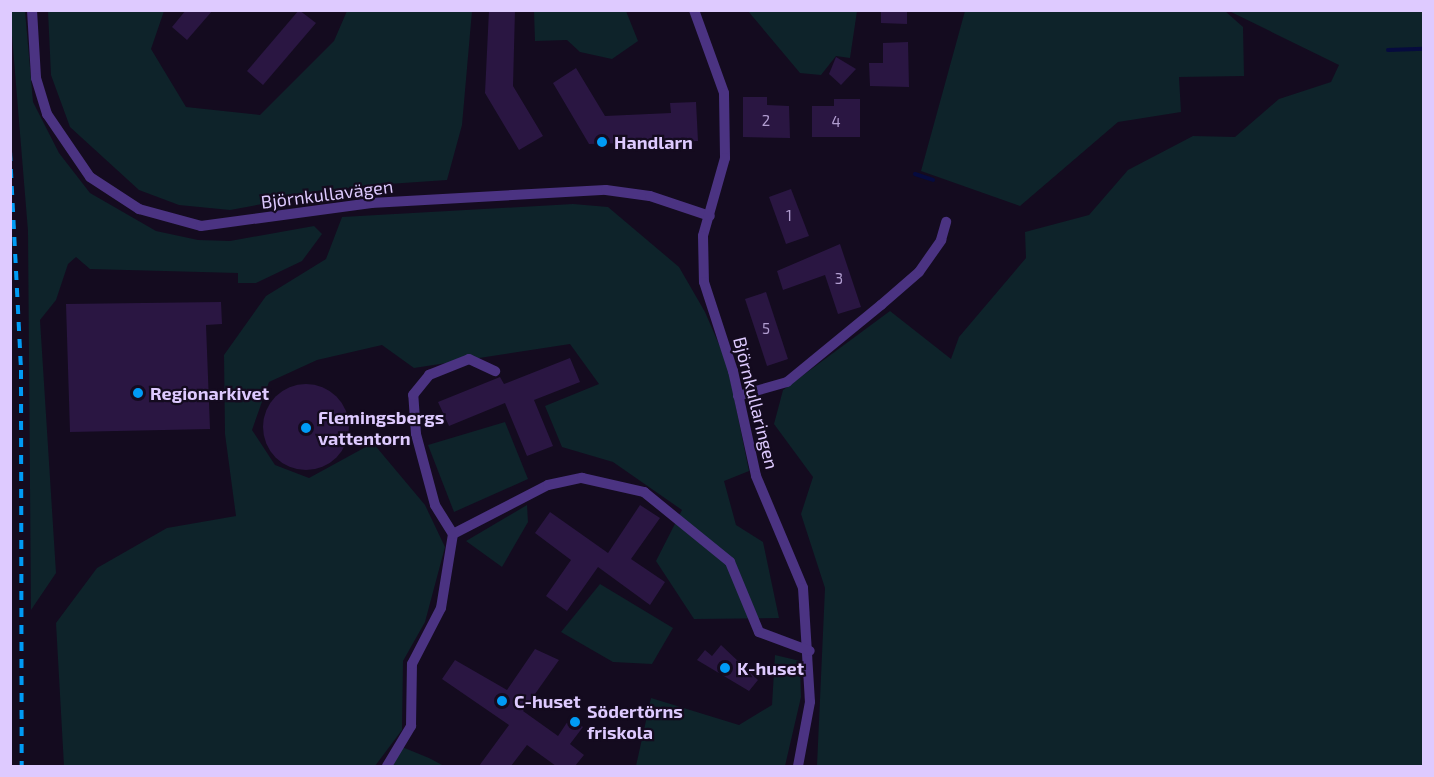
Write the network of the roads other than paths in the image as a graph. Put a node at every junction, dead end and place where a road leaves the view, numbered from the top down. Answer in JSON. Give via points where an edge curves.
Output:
{"nodes":[{"id":1,"x":32,"y":10,"type":"edge"},
{"id":2,"x":694,"y":10,"type":"edge"},
{"id":3,"x":710,"y":216,"type":"junction"},
{"id":4,"x":946,"y":222,"type":"dead end"},
{"id":5,"x":495,"y":371,"type":"dead end"},
{"id":6,"x":738,"y":396,"type":"junction"},
{"id":7,"x":453,"y":534,"type":"junction"},
{"id":8,"x":810,"y":651,"type":"junction"},
{"id":9,"x":387,"y":766,"type":"edge"},
{"id":10,"x":798,"y":766,"type":"edge"}],
"edges":[{"from":1,"to":3,"type":"street","name":"Björnkullavägen","via":[[36,78],[47,114],[90,177],[139,209],[201,226],[370,203],[606,190],[650,196]]},
{"from":2,"to":3,"type":"street","via":[[724,93],[725,158]]},
{"from":3,"to":6,"type":"street","name":"Björnkullaringen","via":[[701,265]]},
{"from":4,"to":6,"type":"street","via":[[925,265],[881,305],[787,382]]},
{"from":5,"to":7,"type":"street","via":[[469,359],[429,375],[413,395],[416,434],[435,505]]},
{"from":6,"to":8,"type":"street","name":"Björnkullaringen","via":[[756,476],[803,588]]},
{"from":7,"to":8,"type":"street","via":[[548,485],[582,478],[634,489],[730,562],[759,632]]},
{"from":7,"to":9,"type":"street","via":[[441,608],[412,664],[411,726]]},
{"from":8,"to":10,"type":"street","name":"Björnkullaringen","via":[[810,702]]}]}
